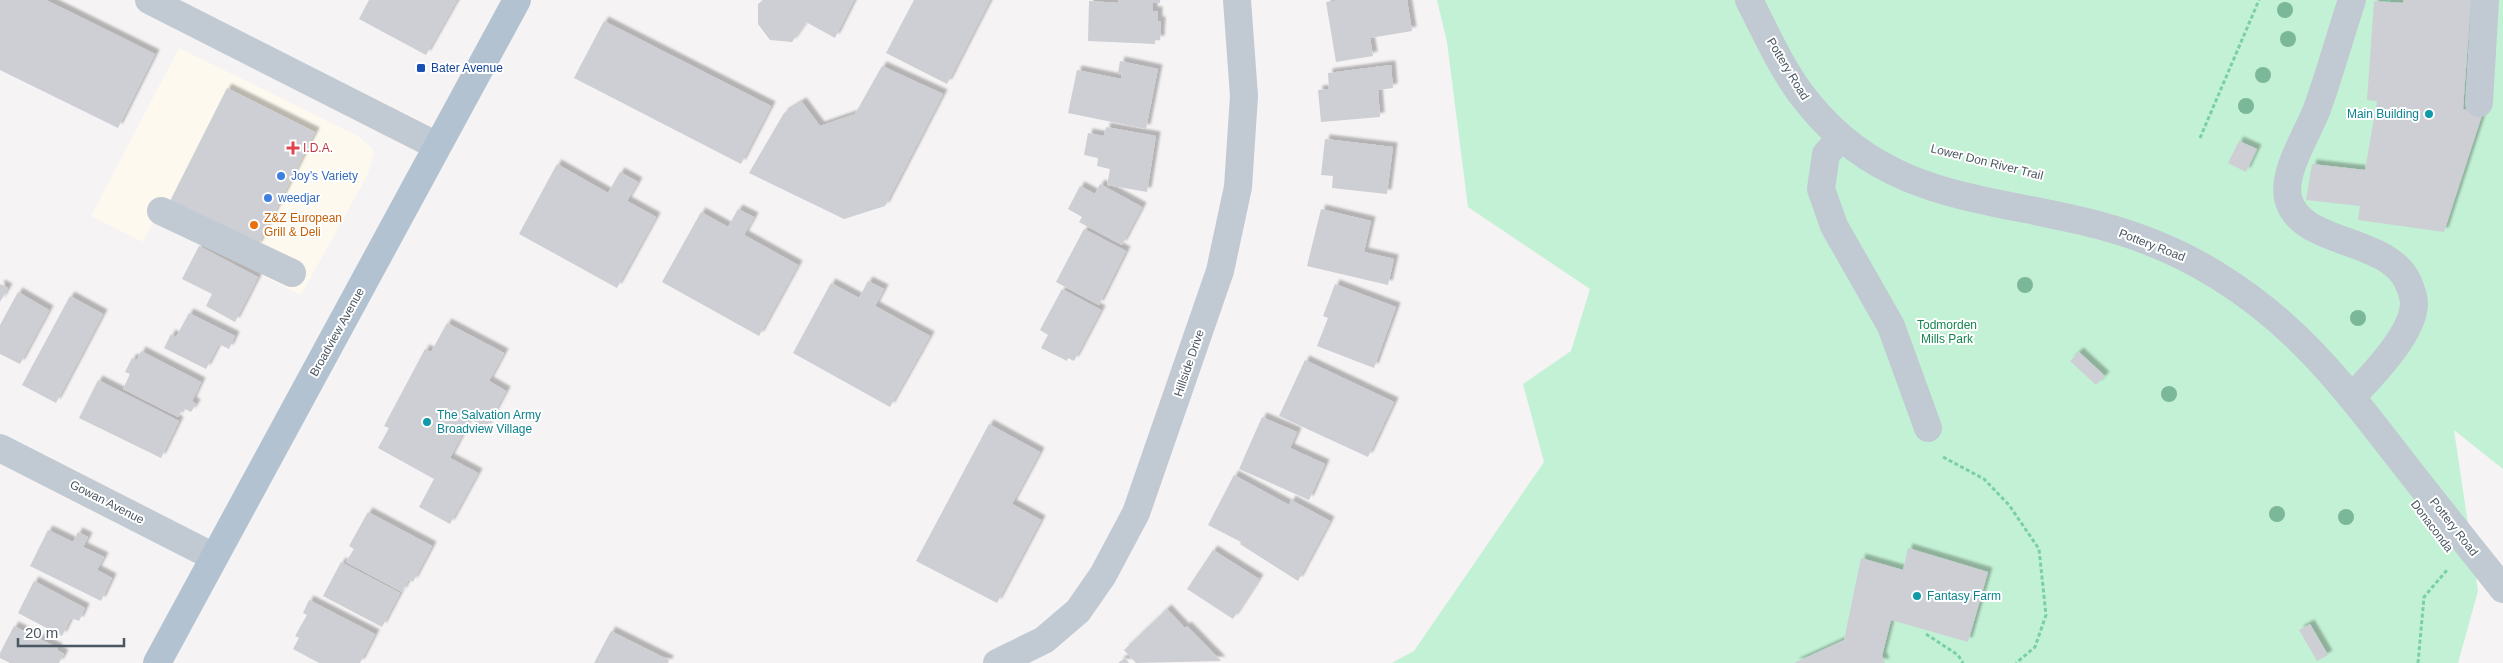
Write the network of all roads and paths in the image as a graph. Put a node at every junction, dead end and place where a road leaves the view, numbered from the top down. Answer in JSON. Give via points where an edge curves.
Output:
{"nodes":[{"id":1,"x":149,"y":0,"type":"edge"},
{"id":2,"x":516,"y":0,"type":"edge"},
{"id":3,"x":1237,"y":0,"type":"edge"},
{"id":4,"x":1749,"y":0,"type":"edge"},
{"id":5,"x":2259,"y":0,"type":"edge"},
{"id":6,"x":2352,"y":0,"type":"edge"},
{"id":7,"x":2485,"y":0,"type":"edge"},
{"id":8,"x":2479,"y":103,"type":"dead end"},
{"id":9,"x":1841,"y":138,"type":"junction"},
{"id":10,"x":2200,"y":138,"type":"dead end"},
{"id":11,"x":437,"y":146,"type":"junction"},
{"id":12,"x":161,"y":211,"type":"dead end"},
{"id":13,"x":292,"y":273,"type":"dead end"},
{"id":14,"x":2352,"y":397,"type":"junction"},
{"id":15,"x":1928,"y":428,"type":"joint"},
{"id":16,"x":0,"y":448,"type":"edge"},
{"id":17,"x":214,"y":557,"type":"junction"},
{"id":18,"x":2450,"y":566,"type":"dead end"},
{"id":19,"x":2503,"y":589,"type":"edge"},
{"id":20,"x":1926,"y":634,"type":"dead end"},
{"id":21,"x":157,"y":663,"type":"edge"},
{"id":22,"x":997,"y":663,"type":"edge"},
{"id":23,"x":1963,"y":663,"type":"edge"},
{"id":24,"x":2016,"y":663,"type":"edge"},
{"id":25,"x":2418,"y":663,"type":"edge"}],
"edges":[{"from":1,"to":11,"type":"street"},
{"from":2,"to":11,"type":"main road","name":"Broadview Avenue"},
{"from":3,"to":22,"type":"street","name":"Hillside Drive","via":[[1244,96],[1238,187],[1220,271],[1136,513],[1103,575],[1078,611],[1044,640]]},
{"from":4,"to":9,"type":"street","name":"Pottery Road","via":[[1794,83]]},
{"from":5,"to":10,"type":"path"},
{"from":6,"to":14,"type":"street","via":[[2317,109],[2293,163],[2287,188],[2290,204],[2306,223],[2390,261],[2402,273],[2413,294],[2414,308],[2398,345]]},
{"from":7,"to":8,"type":"street"},
{"from":9,"to":14,"type":"street","name":"Pottery Road","via":[[1868,158],[1920,184],[1957,196],[2096,224],[2158,244],[2187,258],[2257,301],[2286,325]]},
{"from":9,"to":15,"type":"street","via":[[1826,154],[1822,188],[1834,226],[1891,326]]},
{"from":11,"to":17,"type":"main road","name":"Broadview Avenue"},
{"from":12,"to":13,"type":"street"},
{"from":14,"to":19,"type":"street","name":"Pottery Road"},
{"from":15,"to":24,"type":"path","via":[[1944,457],[1984,479],[2009,505],[2039,549],[2046,615],[2035,647]]},
{"from":16,"to":17,"type":"street","name":"Gowan Avenue"},
{"from":17,"to":21,"type":"main road","name":"Broadview Avenue"},
{"from":18,"to":25,"type":"path","name":"Donaconda","via":[[2424,597]]},
{"from":20,"to":23,"type":"path","via":[[1958,655]]}]}
